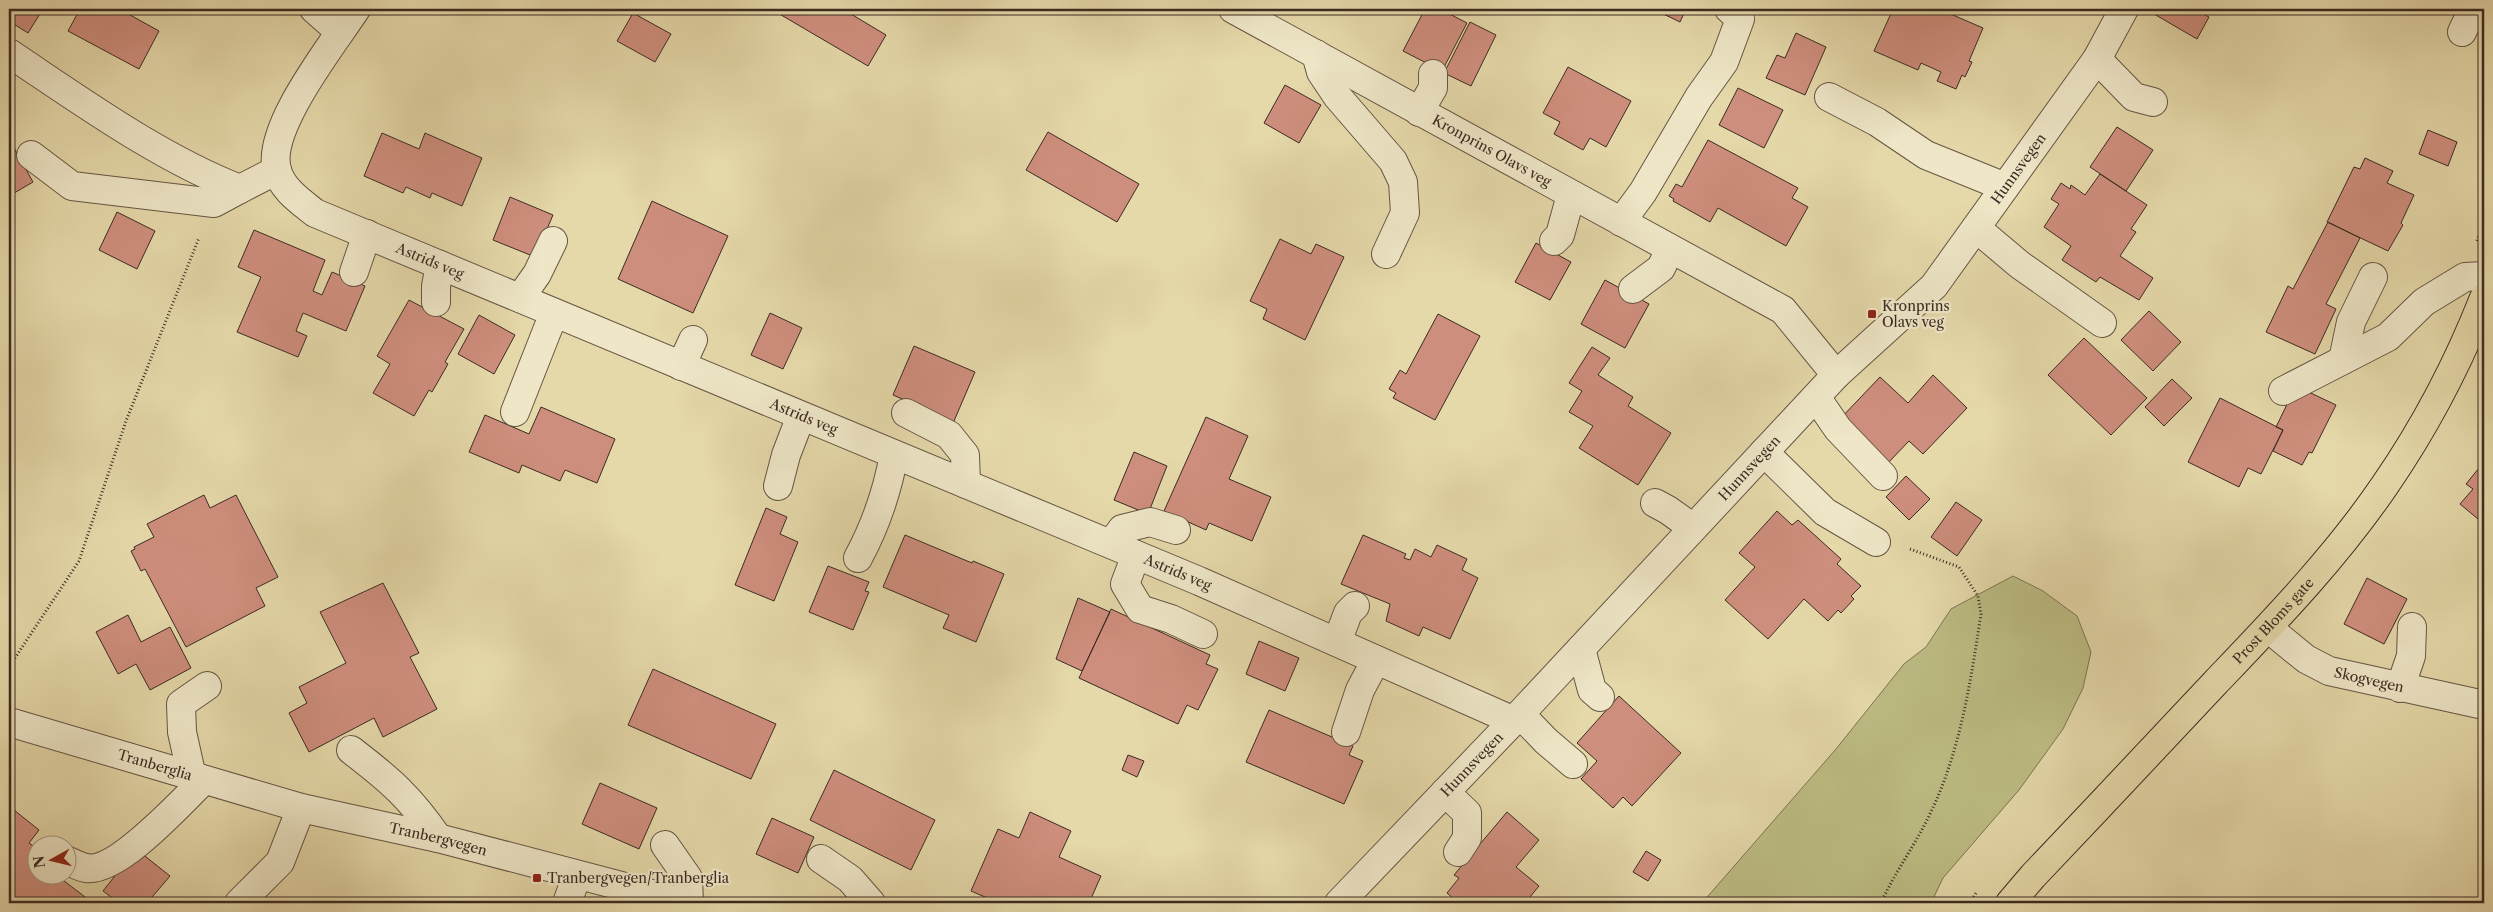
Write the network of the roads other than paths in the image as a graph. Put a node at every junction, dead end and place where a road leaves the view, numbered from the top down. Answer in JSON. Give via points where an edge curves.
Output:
{"nodes":[{"id":1,"x":314,"y":9,"type":"edge"},
{"id":2,"x":356,"y":9,"type":"edge"},
{"id":3,"x":1233,"y":9,"type":"edge"},
{"id":4,"x":1729,"y":9,"type":"edge"},
{"id":5,"x":2124,"y":9,"type":"edge"},
{"id":6,"x":340,"y":32,"type":"junction"},
{"id":7,"x":9,"y":53,"type":"edge"},
{"id":8,"x":1316,"y":54,"type":"junction"},
{"id":9,"x":2097,"y":59,"type":"junction"},
{"id":10,"x":1433,"y":74,"type":"dead end"},
{"id":11,"x":1830,"y":97,"type":"dead end"},
{"id":12,"x":2153,"y":102,"type":"dead end"},
{"id":13,"x":1419,"y":112,"type":"junction"},
{"id":14,"x":31,"y":155,"type":"dead end"},
{"id":15,"x":276,"y":170,"type":"junction"},
{"id":16,"x":2005,"y":187,"type":"junction"},
{"id":17,"x":240,"y":189,"type":"junction"},
{"id":18,"x":1571,"y":195,"type":"junction"},
{"id":19,"x":1621,"y":222,"type":"junction"},
{"id":20,"x":1976,"y":228,"type":"junction"},
{"id":21,"x":366,"y":234,"type":"junction"},
{"id":22,"x":553,"y":241,"type":"dead end"},
{"id":23,"x":1554,"y":241,"type":"dead end"},
{"id":24,"x":1670,"y":249,"type":"junction"},
{"id":25,"x":1386,"y":254,"type":"dead end"},
{"id":26,"x":440,"y":265,"type":"junction"},
{"id":27,"x":354,"y":272,"type":"dead end"},
{"id":28,"x":2373,"y":277,"type":"dead end"},
{"id":29,"x":2475,"y":277,"type":"edge"},
{"id":30,"x":1633,"y":289,"type":"dead end"},
{"id":31,"x":520,"y":298,"type":"junction"},
{"id":32,"x":2484,"y":298,"type":"edge"},
{"id":33,"x":436,"y":302,"type":"dead end"},
{"id":34,"x":554,"y":312,"type":"junction"},
{"id":35,"x":2102,"y":323,"type":"dead end"},
{"id":36,"x":693,"y":340,"type":"dead end"},
{"id":37,"x":2343,"y":360,"type":"junction"},
{"id":38,"x":681,"y":366,"type":"junction"},
{"id":39,"x":1836,"y":375,"type":"junction"},
{"id":40,"x":2282,"y":391,"type":"dead end"},
{"id":41,"x":1816,"y":397,"type":"junction"},
{"id":42,"x":515,"y":412,"type":"dead end"},
{"id":43,"x":906,"y":413,"type":"dead end"},
{"id":44,"x":801,"y":416,"type":"junction"},
{"id":45,"x":1764,"y":452,"type":"junction"},
{"id":46,"x":894,"y":455,"type":"junction"},
{"id":47,"x":1883,"y":476,"type":"dead end"},
{"id":48,"x":966,"y":484,"type":"junction"},
{"id":49,"x":778,"y":486,"type":"dead end"},
{"id":50,"x":1655,"y":503,"type":"dead end"},
{"id":51,"x":1693,"y":528,"type":"junction"},
{"id":52,"x":1176,"y":530,"type":"dead end"},
{"id":53,"x":1876,"y":542,"type":"road end"},
{"id":54,"x":1111,"y":544,"type":"junction"},
{"id":55,"x":1136,"y":555,"type":"junction"},
{"id":56,"x":858,"y":558,"type":"dead end"},
{"id":57,"x":1355,"y":606,"type":"dead end"},
{"id":58,"x":2412,"y":627,"type":"dead end"},
{"id":59,"x":2268,"y":628,"type":"junction"},
{"id":60,"x":1203,"y":634,"type":"dead end"},
{"id":61,"x":1337,"y":642,"type":"junction"},
{"id":62,"x":1581,"y":649,"type":"junction"},
{"id":63,"x":1376,"y":660,"type":"junction"},
{"id":64,"x":208,"y":686,"type":"dead end"},
{"id":65,"x":2400,"y":688,"type":"junction"},
{"id":66,"x":1600,"y":697,"type":"dead end"},
{"id":67,"x":2484,"y":705,"type":"edge"},
{"id":68,"x":1517,"y":718,"type":"junction"},
{"id":69,"x":9,"y":722,"type":"edge"},
{"id":70,"x":1346,"y":732,"type":"dead end"},
{"id":71,"x":351,"y":750,"type":"dead end"},
{"id":72,"x":1573,"y":764,"type":"dead end"},
{"id":73,"x":198,"y":778,"type":"junction"},
{"id":74,"x":1445,"y":792,"type":"junction"},
{"id":75,"x":301,"y":808,"type":"junction"},
{"id":76,"x":438,"y":838,"type":"junction"},
{"id":77,"x":665,"y":845,"type":"dead end"},
{"id":78,"x":1458,"y":852,"type":"dead end"},
{"id":79,"x":821,"y":859,"type":"dead end"},
{"id":80,"x":78,"y":865,"type":"edge"},
{"id":81,"x":577,"y":875,"type":"junction"},
{"id":82,"x":239,"y":903,"type":"edge"},
{"id":83,"x":566,"y":903,"type":"edge"},
{"id":84,"x":687,"y":903,"type":"edge"},
{"id":85,"x":871,"y":903,"type":"edge"},
{"id":86,"x":1339,"y":903,"type":"edge"},
{"id":87,"x":2010,"y":903,"type":"edge"}],
"edges":[{"from":1,"to":6,"type":"street"},
{"from":2,"to":6,"type":"street"},
{"from":3,"to":8,"type":"street","name":"Kronprins Olavs veg"},
{"from":4,"to":19,"type":"street","via":[[1740,19],[1724,62]]},
{"from":5,"to":9,"type":"street","name":"Hunnsvegen"},
{"from":6,"to":15,"type":"street","via":[[300,90],[277,145]]},
{"from":7,"to":17,"type":"street","via":[[189,167]]},
{"from":8,"to":13,"type":"street","name":"Kronprins Olavs veg"},
{"from":8,"to":25,"type":"street","via":[[1321,72],[1337,96],[1393,161],[1403,182],[1405,213]]},
{"from":9,"to":12,"type":"street","via":[[2134,97]]},
{"from":9,"to":16,"type":"street","name":"Hunnsvegen"},
{"from":10,"to":13,"type":"street","via":[[1433,88]]},
{"from":11,"to":16,"type":"street","via":[[1877,122],[1926,155]]},
{"from":13,"to":18,"type":"street","name":"Kronprins Olavs veg"},
{"from":14,"to":17,"type":"street","via":[[72,186],[214,203]]},
{"from":15,"to":17,"type":"street"},
{"from":15,"to":21,"type":"street","name":"Astrids veg","via":[[288,191],[314,212]]},
{"from":16,"to":20,"type":"street","name":"Hunnsvegen"},
{"from":18,"to":19,"type":"street","name":"Kronprins Olavs veg"},
{"from":18,"to":23,"type":"street","via":[[1562,228]]},
{"from":19,"to":24,"type":"street","name":"Kronprins Olavs veg"},
{"from":20,"to":35,"type":"street","via":[[2020,265]]},
{"from":20,"to":39,"type":"street","name":"Hunnsvegen","via":[[1934,286]]},
{"from":21,"to":26,"type":"street","name":"Astrids veg"},
{"from":21,"to":27,"type":"street"},
{"from":22,"to":31,"type":"street","via":[[537,274]]},
{"from":24,"to":30,"type":"street","via":[[1661,268]]},
{"from":24,"to":39,"type":"street","name":"Kronprins Olavs veg","via":[[1783,310]]},
{"from":26,"to":31,"type":"street","name":"Astrids veg"},
{"from":26,"to":33,"type":"street"},
{"from":28,"to":37,"type":"street","via":[[2351,322]]},
{"from":29,"to":37,"type":"street","via":[[2424,302],[2388,337]]},
{"from":31,"to":34,"type":"street","name":"Astrids veg"},
{"from":32,"to":59,"type":"main road","name":"Prost Bloms gate","via":[[2430,412],[2385,485],[2333,555]]},
{"from":34,"to":38,"type":"street","name":"Astrids veg"},
{"from":34,"to":42,"type":"street"},
{"from":36,"to":38,"type":"street"},
{"from":37,"to":40,"type":"street"},
{"from":38,"to":44,"type":"street","name":"Astrids veg"},
{"from":39,"to":41,"type":"street","name":"Hunnsvegen"},
{"from":41,"to":45,"type":"street","name":"Hunnsvegen"},
{"from":41,"to":47,"type":"street","via":[[1838,429]]},
{"from":43,"to":48,"type":"street","via":[[949,435],[965,454]]},
{"from":44,"to":46,"type":"street","name":"Astrids veg"},
{"from":44,"to":49,"type":"street"},
{"from":45,"to":51,"type":"street","name":"Hunnsvegen"},
{"from":45,"to":53,"type":"street","via":[[1825,512]]},
{"from":46,"to":48,"type":"street","name":"Astrids veg"},
{"from":46,"to":56,"type":"street","via":[[888,487],[871,534]]},
{"from":48,"to":54,"type":"street","name":"Astrids veg"},
{"from":50,"to":51,"type":"street"},
{"from":51,"to":62,"type":"street","name":"Hunnsvegen"},
{"from":52,"to":54,"type":"street","via":[[1150,522],[1122,528]]},
{"from":54,"to":55,"type":"street","name":"Astrids veg"},
{"from":55,"to":60,"type":"street","via":[[1125,584],[1140,609],[1170,618]]},
{"from":55,"to":61,"type":"street","name":"Astrids veg","via":[[1286,631]]},
{"from":57,"to":61,"type":"street","via":[[1348,613]]},
{"from":58,"to":65,"type":"street","via":[[2411,656]]},
{"from":59,"to":65,"type":"street","name":"Skogvegen","via":[[2306,659],[2329,671]]},
{"from":59,"to":87,"type":"main road","name":"Prost Bloms gate"},
{"from":61,"to":63,"type":"street","name":"Astrids veg"},
{"from":62,"to":66,"type":"street","via":[[1592,690]]},
{"from":62,"to":68,"type":"street","name":"Hunnsvegen"},
{"from":63,"to":68,"type":"street","name":"Astrids veg"},
{"from":63,"to":70,"type":"street","via":[[1360,690]]},
{"from":64,"to":73,"type":"street","via":[[181,704],[182,732]]},
{"from":65,"to":67,"type":"street","name":"Skogvegen"},
{"from":68,"to":72,"type":"street"},
{"from":68,"to":74,"type":"street","name":"Hunnsvegen"},
{"from":69,"to":73,"type":"street","name":"Tranberglia"},
{"from":71,"to":76,"type":"street","via":[[394,783],[419,809]]},
{"from":73,"to":75,"type":"street","name":"Tranberglia"},
{"from":73,"to":80,"type":"street","via":[[140,842],[110,863],[87,869]]},
{"from":74,"to":78,"type":"street","via":[[1467,813],[1467,838]]},
{"from":74,"to":86,"type":"street","name":"Hunnsvegen"},
{"from":75,"to":76,"type":"street","name":"Tranbergvegen"},
{"from":75,"to":82,"type":"street","via":[[280,862]]},
{"from":76,"to":81,"type":"street","name":"Tranbergvegen"},
{"from":77,"to":84,"type":"street","via":[[688,878]]},
{"from":79,"to":85,"type":"street","via":[[850,879]]},
{"from":81,"to":83,"type":"street"},
{"from":81,"to":84,"type":"street","name":"Tranbergvegen"}]}
